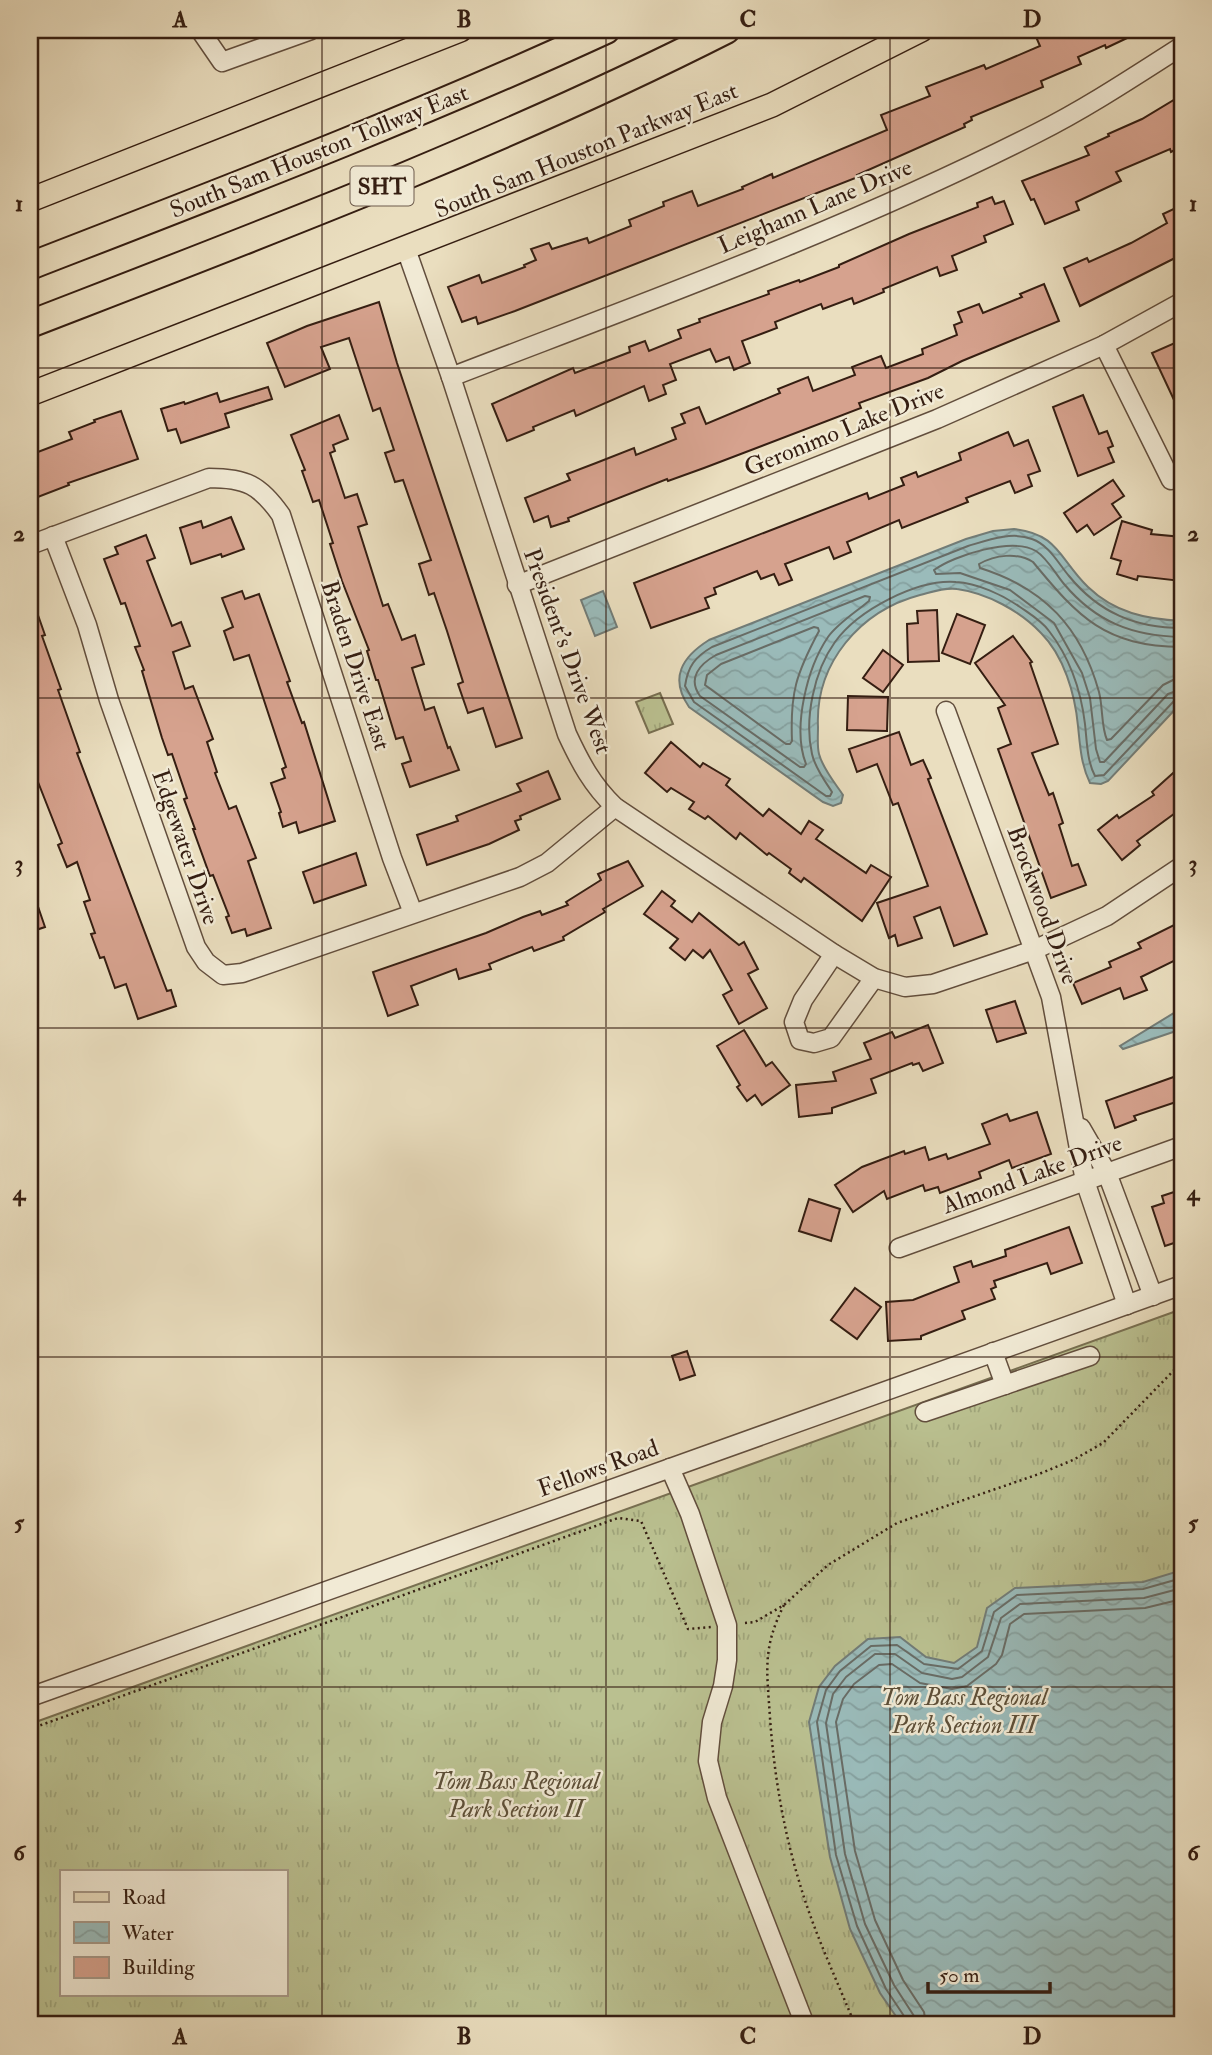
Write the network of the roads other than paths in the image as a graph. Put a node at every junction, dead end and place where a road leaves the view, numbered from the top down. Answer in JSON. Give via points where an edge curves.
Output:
{"nodes":[{"id":1,"x":200,"y":30,"type":"edge"},
{"id":2,"x":311,"y":30,"type":"edge"},
{"id":3,"x":606,"y":30,"type":"edge"},
{"id":4,"x":726,"y":30,"type":"edge"},
{"id":5,"x":921,"y":30,"type":"edge"},
{"id":6,"x":451,"y":32,"type":"edge"},
{"id":7,"x":1182,"y":46,"type":"edge"},
{"id":8,"x":30,"y":200,"type":"edge"},
{"id":9,"x":406,"y":249,"type":"junction"},
{"id":10,"x":30,"y":266,"type":"edge"},
{"id":11,"x":1182,"y":302,"type":"edge"},
{"id":12,"x":30,"y":324,"type":"edge"},
{"id":13,"x":1104,"y":345,"type":"junction"},
{"id":14,"x":451,"y":377,"type":"junction"},
{"id":15,"x":30,"y":394,"type":"edge"},
{"id":16,"x":1171,"y":480,"type":"dead end"},
{"id":17,"x":53,"y":536,"type":"junction"},
{"id":18,"x":30,"y":545,"type":"edge"},
{"id":19,"x":517,"y":585,"type":"junction"},
{"id":20,"x":946,"y":711,"type":"dead end"},
{"id":21,"x":615,"y":807,"type":"junction"},
{"id":22,"x":1182,"y":866,"type":"edge"},
{"id":23,"x":413,"y":913,"type":"junction"},
{"id":24,"x":1034,"y":950,"type":"junction"},
{"id":25,"x":834,"y":954,"type":"junction"},
{"id":26,"x":874,"y":978,"type":"junction"},
{"id":27,"x":1075,"y":1119,"type":"junction"},
{"id":28,"x":1182,"y":1146,"type":"edge"},
{"id":29,"x":1107,"y":1173,"type":"junction"},
{"id":30,"x":1085,"y":1181,"type":"junction"},
{"id":31,"x":899,"y":1248,"type":"dead end"},
{"id":32,"x":1182,"y":1285,"type":"edge"},
{"id":33,"x":1153,"y":1296,"type":"junction"},
{"id":34,"x":1127,"y":1305,"type":"junction"},
{"id":35,"x":993,"y":1352,"type":"junction"},
{"id":36,"x":1090,"y":1356,"type":"dead end"},
{"id":37,"x":1006,"y":1385,"type":"junction"},
{"id":38,"x":926,"y":1412,"type":"dead end"},
{"id":39,"x":670,"y":1468,"type":"junction"},
{"id":40,"x":30,"y":1697,"type":"edge"},
{"id":41,"x":804,"y":2025,"type":"edge"}],
"edges":[{"from":1,"to":2,"type":"street","via":[[222,62]]},
{"from":3,"to":10,"type":"highway","name":"South Sam Houston Tollway East","number":"SHT","via":[[378,130]]},
{"from":4,"to":12,"type":"highway","number":"SHT","via":[[486,142]]},
{"from":5,"to":9,"type":"main road","name":"South Sam Houston Parkway East","via":[[772,105]]},
{"from":6,"to":8,"type":"main road"},
{"from":7,"to":14,"type":"street","name":"Leighann Lane Drive","via":[[1039,132],[876,208]]},
{"from":9,"to":14,"type":"street","name":"President's Drive West"},
{"from":9,"to":15,"type":"main road","name":"South Sam Houston Parkway East"},
{"from":11,"to":13,"type":"street","name":"Geronimo Lake Drive"},
{"from":13,"to":16,"type":"street"},
{"from":13,"to":19,"type":"street","name":"Geronimo Lake Drive","via":[[937,419]]},
{"from":14,"to":19,"type":"street","name":"President's Drive West"},
{"from":17,"to":18,"type":"street"},
{"from":17,"to":23,"type":"street","name":"Braden Drive East","via":[[209,478],[250,483],[268,496],[281,515]]},
{"from":17,"to":23,"type":"street","name":"Edgewater Drive","via":[[196,947],[206,962],[223,975],[242,973]]},
{"from":19,"to":21,"type":"street","name":"President's Drive West","via":[[567,734],[585,773]]},
{"from":20,"to":24,"type":"street","name":"Brockwood Drive"},
{"from":21,"to":23,"type":"street","name":"Edgewater Drive","via":[[547,863],[520,877]]},
{"from":21,"to":25,"type":"street","name":"President's Drive West"},
{"from":22,"to":24,"type":"street","name":"President's Drive West","via":[[1107,915]]},
{"from":24,"to":26,"type":"street","name":"President's Drive West","via":[[933,984],[905,987]]},
{"from":24,"to":27,"type":"street","name":"Brockwood Drive","via":[[1051,997]]},
{"from":25,"to":26,"type":"street","name":"President's Drive West"},
{"from":25,"to":26,"type":"street","via":[[794,1022],[800,1040],[814,1043],[831,1038]]},
{"from":27,"to":29,"type":"street","name":"Brockwood Drive"},
{"from":27,"to":30,"type":"street","name":"Brockwood Drive"},
{"from":28,"to":29,"type":"street","name":"Almond Lake Drive"},
{"from":29,"to":30,"type":"street","name":"Almond Lake Drive"},
{"from":29,"to":33,"type":"street","name":"Brockwood Drive"},
{"from":30,"to":31,"type":"street","name":"Almond Lake Drive"},
{"from":30,"to":34,"type":"street","name":"Brockwood Drive"},
{"from":32,"to":33,"type":"street","name":"Fellows Road"},
{"from":33,"to":34,"type":"street","name":"Fellows Road"},
{"from":34,"to":35,"type":"street","name":"Fellows Road"},
{"from":35,"to":37,"type":"street"},
{"from":35,"to":39,"type":"street","name":"Fellows Road"},
{"from":36,"to":37,"type":"street"},
{"from":37,"to":38,"type":"street"},
{"from":39,"to":40,"type":"street","name":"Fellows Road"},
{"from":39,"to":41,"type":"street","via":[[727,1625],[727,1660],[708,1761],[717,1798]]}]}
